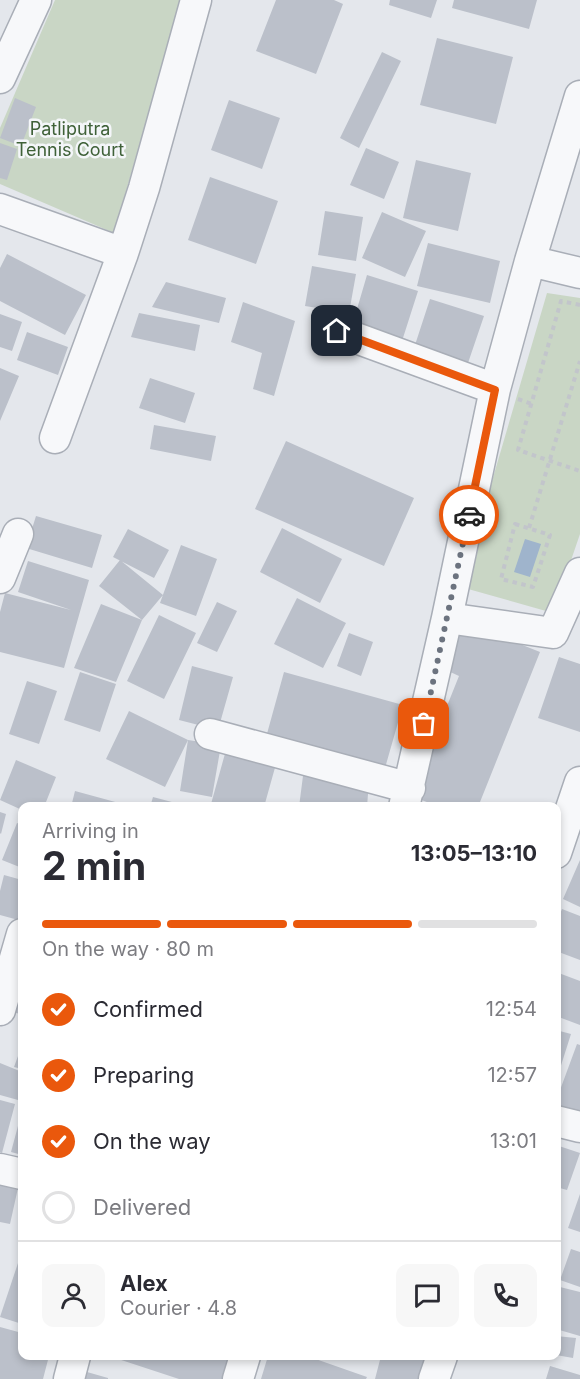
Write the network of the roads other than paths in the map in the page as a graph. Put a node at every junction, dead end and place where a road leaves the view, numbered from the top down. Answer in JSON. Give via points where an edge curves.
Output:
{"nodes":[{"id":1,"x":36,"y":0,"type":"edge"},
{"id":2,"x":196,"y":0,"type":"edge"},
{"id":3,"x":0,"y":78,"type":"edge"},
{"id":4,"x":580,"y":96,"type":"edge"},
{"id":5,"x":0,"y":209,"type":"edge"},
{"id":6,"x":123,"y":253,"type":"junction"},
{"id":7,"x":530,"y":261,"type":"junction"},
{"id":8,"x":580,"y":273,"type":"edge"},
{"id":9,"x":337,"y":331,"type":"dead end"},
{"id":10,"x":495,"y":390,"type":"junction"},
{"id":11,"x":55,"y":438,"type":"dead end"},
{"id":12,"x":18,"y":534,"type":"dead end"},
{"id":13,"x":580,"y":573,"type":"edge"},
{"id":14,"x":0,"y":578,"type":"edge"},
{"id":15,"x":447,"y":618,"type":"junction"},
{"id":16,"x":210,"y":734,"type":"dead end"},
{"id":17,"x":580,"y":782,"type":"edge"},
{"id":18,"x":407,"y":798,"type":"edge"},
{"id":19,"x":561,"y":839,"type":"edge"},
{"id":20,"x":18,"y":948,"type":"edge"},
{"id":21,"x":0,"y":1010,"type":"edge"},
{"id":22,"x":561,"y":1122,"type":"edge"},
{"id":23,"x":580,"y":1127,"type":"edge"},
{"id":24,"x":0,"y":1169,"type":"edge"},
{"id":25,"x":18,"y":1173,"type":"edge"},
{"id":26,"x":74,"y":1360,"type":"edge"},
{"id":27,"x":244,"y":1360,"type":"edge"},
{"id":28,"x":441,"y":1360,"type":"edge"},
{"id":29,"x":69,"y":1379,"type":"edge"},
{"id":30,"x":238,"y":1379,"type":"edge"},
{"id":31,"x":434,"y":1379,"type":"edge"}],
"edges":[{"from":1,"to":3,"type":"street"},
{"from":2,"to":6,"type":"street"},
{"from":4,"to":7,"type":"street"},
{"from":5,"to":6,"type":"street"},
{"from":6,"to":11,"type":"street"},
{"from":7,"to":8,"type":"street"},
{"from":7,"to":10,"type":"street"},
{"from":9,"to":10,"type":"street"},
{"from":10,"to":15,"type":"street"},
{"from":12,"to":14,"type":"street"},
{"from":13,"to":15,"type":"street","via":[[553,633]]},
{"from":15,"to":18,"type":"street"},
{"from":16,"to":18,"type":"street"},
{"from":17,"to":19,"type":"street"},
{"from":20,"to":21,"type":"street"},
{"from":22,"to":23,"type":"street"},
{"from":24,"to":25,"type":"street"},
{"from":26,"to":29,"type":"street"},
{"from":27,"to":30,"type":"street"},
{"from":28,"to":31,"type":"street"}]}
